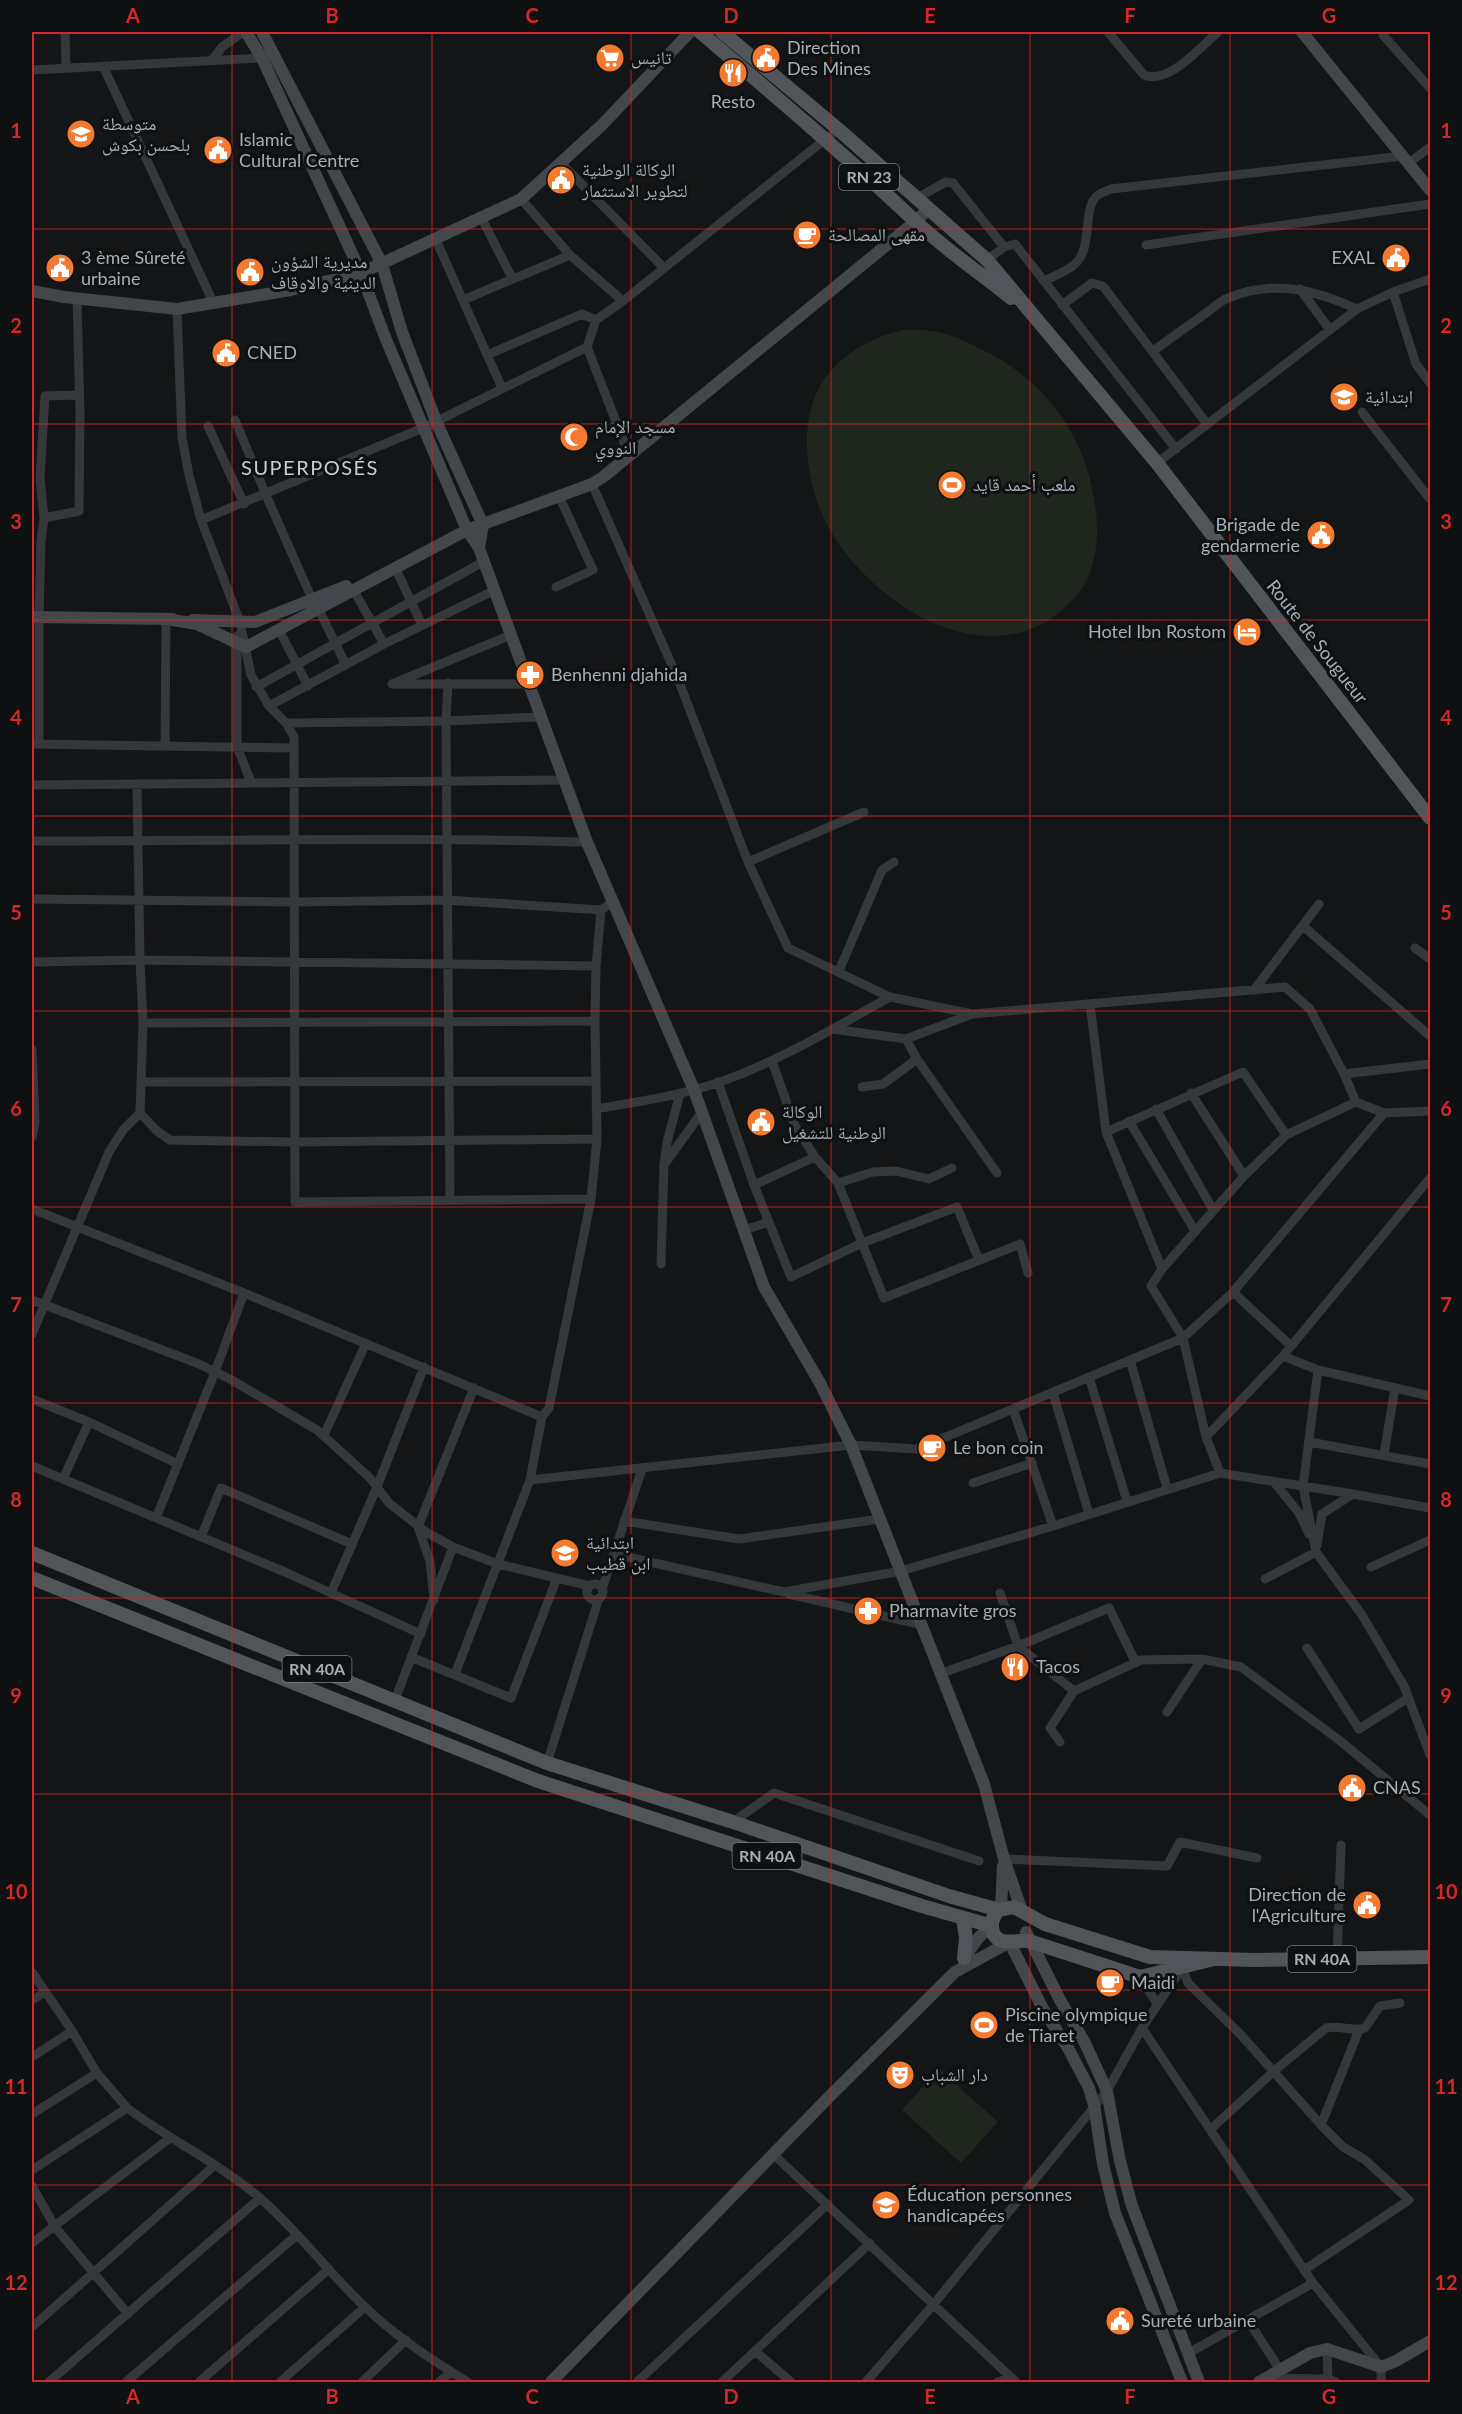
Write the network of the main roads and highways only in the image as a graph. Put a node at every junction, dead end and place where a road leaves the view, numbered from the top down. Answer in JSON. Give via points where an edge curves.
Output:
{"nodes":[{"id":1,"x":244,"y":32,"type":"edge"},
{"id":2,"x":262,"y":32,"type":"edge"},
{"id":3,"x":690,"y":32,"type":"edge"},
{"id":4,"x":700,"y":32,"type":"edge"},
{"id":5,"x":722,"y":32,"type":"edge"},
{"id":6,"x":1302,"y":32,"type":"edge"},
{"id":7,"x":1431,"y":190,"type":"edge"},
{"id":8,"x":928,"y":209,"type":"junction"},
{"id":9,"x":916,"y":222,"type":"junction"},
{"id":10,"x":382,"y":264,"type":"junction"},
{"id":11,"x":361,"y":273,"type":"junction"},
{"id":12,"x":32,"y":291,"type":"edge"},
{"id":13,"x":1038,"y":320,"type":"junction"},
{"id":14,"x":483,"y":525,"type":"junction"},
{"id":15,"x":467,"y":530,"type":"junction"},
{"id":16,"x":479,"y":548,"type":"junction"},
{"id":17,"x":395,"y":567,"type":"junction"},
{"id":18,"x":315,"y":604,"type":"junction"},
{"id":19,"x":35,"y":617,"type":"edge"},
{"id":20,"x":166,"y":619,"type":"junction"},
{"id":21,"x":1431,"y":818,"type":"edge"},
{"id":22,"x":32,"y":1553,"type":"edge"},
{"id":23,"x":32,"y":1578,"type":"edge"},
{"id":24,"x":1004,"y":1859,"type":"junction"},
{"id":25,"x":1000,"y":1910,"type":"junction"},
{"id":26,"x":1023,"y":1912,"type":"junction"},
{"id":27,"x":963,"y":1918,"type":"junction"},
{"id":28,"x":992,"y":1927,"type":"junction"},
{"id":29,"x":1019,"y":1940,"type":"junction"},
{"id":30,"x":1431,"y":1957,"type":"edge"},
{"id":31,"x":964,"y":1958,"type":"junction"},
{"id":32,"x":1214,"y":1959,"type":"junction"},
{"id":33,"x":956,"y":1972,"type":"junction"},
{"id":34,"x":1431,"y":2341,"type":"edge"},
{"id":35,"x":1263,"y":2380,"type":"edge"},
{"id":36,"x":551,"y":2382,"type":"edge"},
{"id":37,"x":1182,"y":2382,"type":"edge"},
{"id":38,"x":1198,"y":2382,"type":"edge"}],
"edges":[{"from":1,"to":11,"type":"main road","via":[[262,58]]},
{"from":2,"to":10,"type":"main road"},
{"from":3,"to":10,"type":"main road","via":[[602,125],[521,199]]},
{"from":4,"to":9,"type":"main road","number":"RN 23"},
{"from":5,"to":8,"type":"main road","number":"RN 23"},
{"from":6,"to":7,"type":"main road"},
{"from":8,"to":9,"type":"main road"},
{"from":8,"to":13,"type":"main road","number":"RN 23","via":[[987,260]]},
{"from":9,"to":13,"type":"main road","number":"RN 23"},
{"from":9,"to":14,"type":"main road","via":[[592,484]]},
{"from":10,"to":11,"type":"main road"},
{"from":10,"to":14,"type":"main road","via":[[402,332],[436,421]]},
{"from":11,"to":12,"type":"main road","via":[[291,290],[177,309]]},
{"from":11,"to":15,"type":"main road"},
{"from":13,"to":21,"type":"main road","name":"Route de Sougueur","number":"RN 23","via":[[1157,463]]},
{"from":14,"to":15,"type":"main road"},
{"from":14,"to":16,"type":"main road"},
{"from":15,"to":16,"type":"main road"},
{"from":15,"to":17,"type":"main road"},
{"from":16,"to":24,"type":"main road","via":[[562,780],[694,1090],[764,1287],[851,1445],[984,1784]]},
{"from":17,"to":18,"type":"main road"},
{"from":17,"to":18,"type":"main road"},
{"from":18,"to":20,"type":"main road","via":[[255,622]]},
{"from":18,"to":20,"type":"main road","via":[[279,630],[241,645],[197,624]]},
{"from":19,"to":20,"type":"main road"},
{"from":22,"to":25,"type":"main road","number":"RN 40A","via":[[546,1763]]},
{"from":23,"to":27,"type":"main road","number":"RN 40A","via":[[538,1781]]},
{"from":24,"to":25,"type":"main road"},
{"from":24,"to":26,"type":"main road"},
{"from":25,"to":26,"type":"main road","via":[[1014,1907]]},
{"from":25,"to":28,"type":"main road","via":[[993,1917]]},
{"from":26,"to":29,"type":"main road","via":[[1028,1923]]},
{"from":26,"to":32,"type":"main road","number":"RN 40A","via":[[1045,1924],[1150,1957]]},
{"from":27,"to":28,"type":"main road","number":"RN 40A"},
{"from":27,"to":31,"type":"main road"},
{"from":28,"to":29,"type":"main road","via":[[997,1938]]},
{"from":28,"to":31,"type":"main road"},
{"from":29,"to":32,"type":"main road","number":"RN 40A","via":[[1140,1977]]},
{"from":29,"to":33,"type":"main road"},
{"from":29,"to":37,"type":"main road","via":[[1043,2009],[1089,2088],[1115,2213]]},
{"from":29,"to":38,"type":"main road","via":[[1085,2043],[1107,2091],[1132,2206]]},
{"from":30,"to":32,"type":"main road","number":"RN 40A"},
{"from":31,"to":33,"type":"main road"},
{"from":33,"to":36,"type":"main road"},
{"from":34,"to":35,"type":"main road","via":[[1381,2367],[1327,2349],[1310,2353]]}]}
